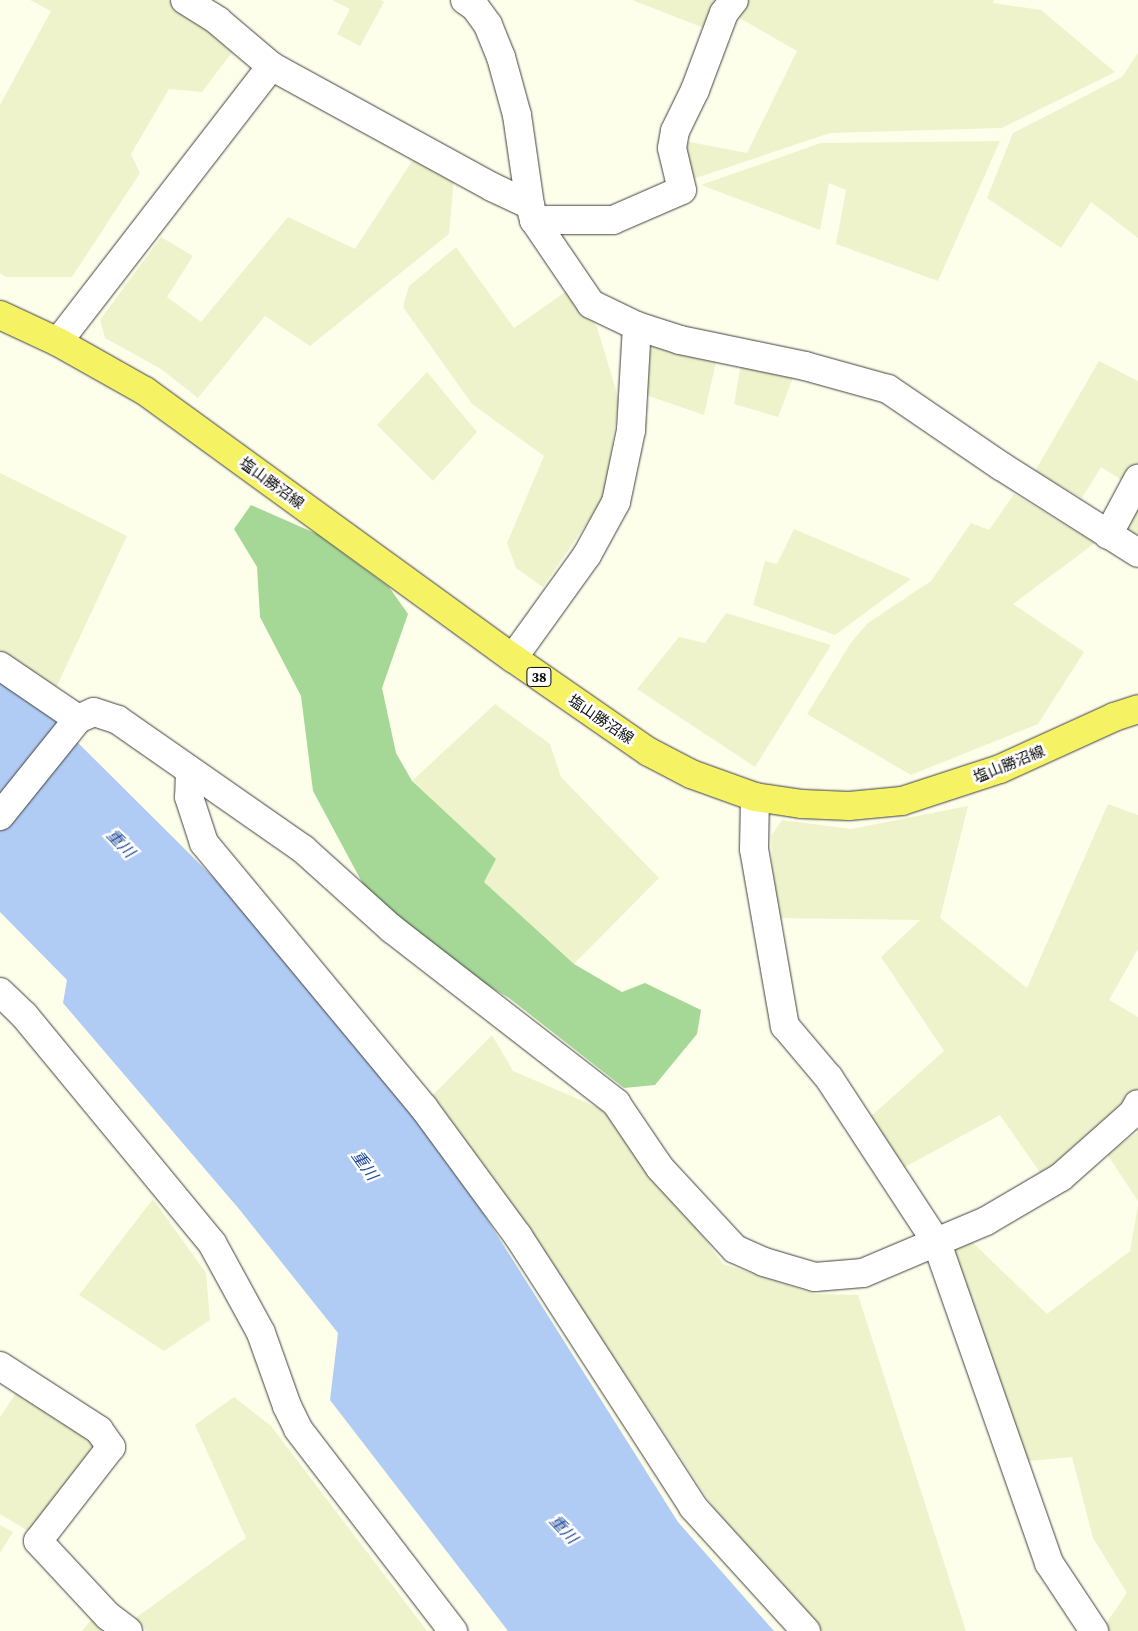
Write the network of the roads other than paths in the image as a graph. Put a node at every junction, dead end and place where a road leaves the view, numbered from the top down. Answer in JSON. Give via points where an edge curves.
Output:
{"nodes":[{"id":1,"x":186,"y":0,"type":"edge"},
{"id":2,"x":465,"y":0,"type":"edge"},
{"id":3,"x":734,"y":0,"type":"edge"},
{"id":4,"x":271,"y":66,"type":"junction"},
{"id":5,"x":532,"y":212,"type":"junction"},
{"id":6,"x":0,"y":315,"type":"edge"},
{"id":7,"x":636,"y":326,"type":"junction"},
{"id":8,"x":58,"y":342,"type":"junction"},
{"id":9,"x":1138,"y":479,"type":"edge"},
{"id":10,"x":1108,"y":534,"type":"junction"},
{"id":11,"x":1138,"y":553,"type":"edge"},
{"id":12,"x":513,"y":658,"type":"junction"},
{"id":13,"x":0,"y":666,"type":"edge"},
{"id":14,"x":1138,"y":709,"type":"edge"},
{"id":15,"x":78,"y":719,"type":"junction"},
{"id":16,"x":190,"y":772,"type":"junction"},
{"id":17,"x":755,"y":797,"type":"junction"},
{"id":18,"x":0,"y":816,"type":"edge"},
{"id":19,"x":0,"y":992,"type":"edge"},
{"id":20,"x":1138,"y":1104,"type":"edge"},
{"id":21,"x":937,"y":1243,"type":"junction"},
{"id":22,"x":0,"y":1366,"type":"edge"},
{"id":23,"x":128,"y":1631,"type":"edge"},
{"id":24,"x":453,"y":1631,"type":"edge"},
{"id":25,"x":806,"y":1631,"type":"edge"},
{"id":26,"x":1094,"y":1631,"type":"edge"}],
"edges":[{"from":1,"to":4,"type":"street","via":[[218,21]]},
{"from":2,"to":5,"type":"street","via":[[475,7],[488,25],[501,57],[517,115]]},
{"from":3,"to":5,"type":"street","via":[[724,13],[696,90],[675,131],[672,148],[682,190],[612,220]]},
{"from":4,"to":5,"type":"street"},
{"from":4,"to":8,"type":"street"},
{"from":5,"to":7,"type":"street","via":[[592,304]]},
{"from":6,"to":8,"type":"main road","name":"塩山勝沼線","number":"38"},
{"from":7,"to":10,"type":"street","via":[[680,340],[805,366],[888,389]]},
{"from":7,"to":12,"type":"street","via":[[631,430],[616,502],[587,555]]},
{"from":8,"to":12,"type":"main road","name":"塩山勝沼線","number":"38","via":[[144,391]]},
{"from":9,"to":10,"type":"street"},
{"from":10,"to":11,"type":"street"},
{"from":12,"to":17,"type":"main road","name":"塩山勝沼線","number":"38","via":[[649,752],[691,774]]},
{"from":13,"to":15,"type":"street"},
{"from":14,"to":17,"type":"main road","name":"塩山勝沼線","number":"38","via":[[1000,769],[902,800],[849,806]]},
{"from":15,"to":16,"type":"street","via":[[94,712],[118,720]]},
{"from":15,"to":18,"type":"street"},
{"from":16,"to":21,"type":"street","via":[[303,849],[392,929],[616,1103],[660,1168],[736,1249],[764,1262],[815,1277],[863,1273]]},
{"from":16,"to":25,"type":"street","via":[[189,797],[204,843],[424,1108],[518,1236],[693,1507]]},
{"from":17,"to":21,"type":"street","via":[[754,849],[785,1026],[829,1078]]},
{"from":19,"to":24,"type":"street","via":[[24,1015],[212,1243],[261,1333],[298,1430]]},
{"from":20,"to":21,"type":"street","via":[[1133,1113],[1062,1177],[986,1221]]},
{"from":21,"to":26,"type":"street","via":[[1049,1563]]},
{"from":22,"to":23,"type":"street","via":[[99,1430],[111,1447],[38,1541],[108,1616]]}]}
